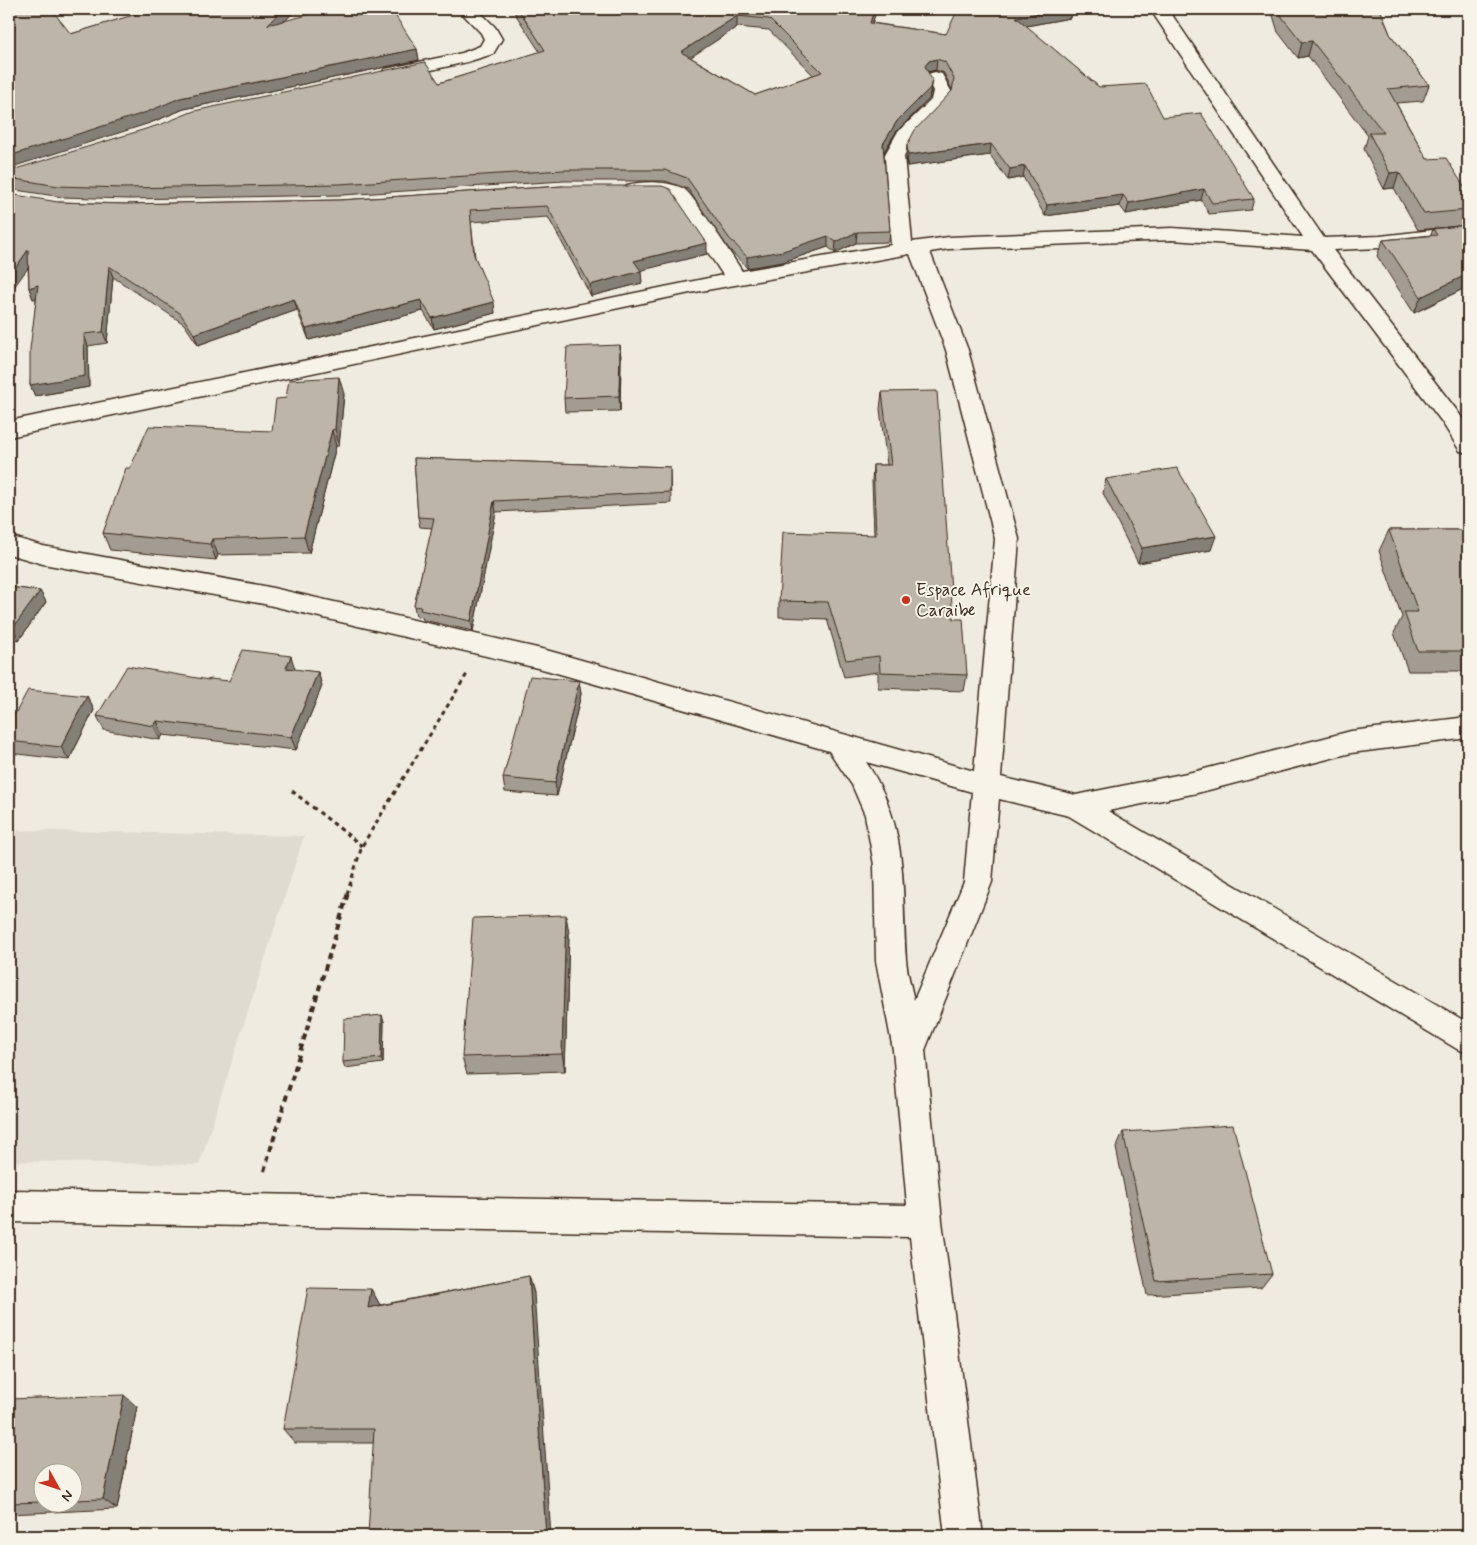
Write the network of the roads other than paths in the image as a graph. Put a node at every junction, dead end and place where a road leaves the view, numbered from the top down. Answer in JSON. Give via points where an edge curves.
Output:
{"nodes":[{"id":1,"x":467,"y":9,"type":"edge"},
{"id":2,"x":1159,"y":9,"type":"edge"},
{"id":3,"x":371,"y":77,"type":"edge"},
{"id":4,"x":935,"y":78,"type":"dead end"},
{"id":5,"x":611,"y":189,"type":"edge"},
{"id":6,"x":1468,"y":232,"type":"edge"},
{"id":7,"x":1318,"y":244,"type":"junction"},
{"id":8,"x":910,"y":248,"type":"junction"},
{"id":9,"x":737,"y":279,"type":"junction"},
{"id":10,"x":1459,"y":417,"type":"edge"},
{"id":11,"x":9,"y":428,"type":"edge"},
{"id":12,"x":1468,"y":445,"type":"edge"},
{"id":13,"x":9,"y":545,"type":"edge"},
{"id":14,"x":1468,"y":727,"type":"edge"},
{"id":15,"x":839,"y":744,"type":"junction"},
{"id":16,"x":985,"y":786,"type":"junction"},
{"id":17,"x":1076,"y":806,"type":"junction"},
{"id":18,"x":1468,"y":1039,"type":"edge"},
{"id":19,"x":909,"y":1050,"type":"junction"},
{"id":20,"x":9,"y":1206,"type":"edge"},
{"id":21,"x":924,"y":1221,"type":"junction"},
{"id":22,"x":964,"y":1536,"type":"edge"}],
"edges":[{"from":1,"to":3,"type":"street","via":[[493,39],[487,50]]},
{"from":2,"to":7,"type":"street"},
{"from":4,"to":8,"type":"street","via":[[942,91],[940,102],[904,137],[894,156]]},
{"from":5,"to":9,"type":"street","via":[[673,190],[679,194]]},
{"from":6,"to":7,"type":"street","via":[[1380,242]]},
{"from":7,"to":8,"type":"street","via":[[1172,234],[949,243]]},
{"from":7,"to":10,"type":"street"},
{"from":8,"to":9,"type":"street"},
{"from":8,"to":16,"type":"street","via":[[958,350],[1007,539]]},
{"from":9,"to":11,"type":"street"},
{"from":10,"to":12,"type":"street"},
{"from":13,"to":15,"type":"street","via":[[43,555],[264,595],[546,660]]},
{"from":14,"to":17,"type":"street","via":[[1351,742],[1197,782]]},
{"from":15,"to":16,"type":"street"},
{"from":15,"to":19,"type":"street","via":[[863,780],[879,815],[888,865],[891,962]]},
{"from":16,"to":17,"type":"street"},
{"from":16,"to":19,"type":"street","via":[[978,882]]},
{"from":17,"to":18,"type":"street"},
{"from":19,"to":21,"type":"street"},
{"from":20,"to":21,"type":"street"},
{"from":21,"to":22,"type":"street"}]}
